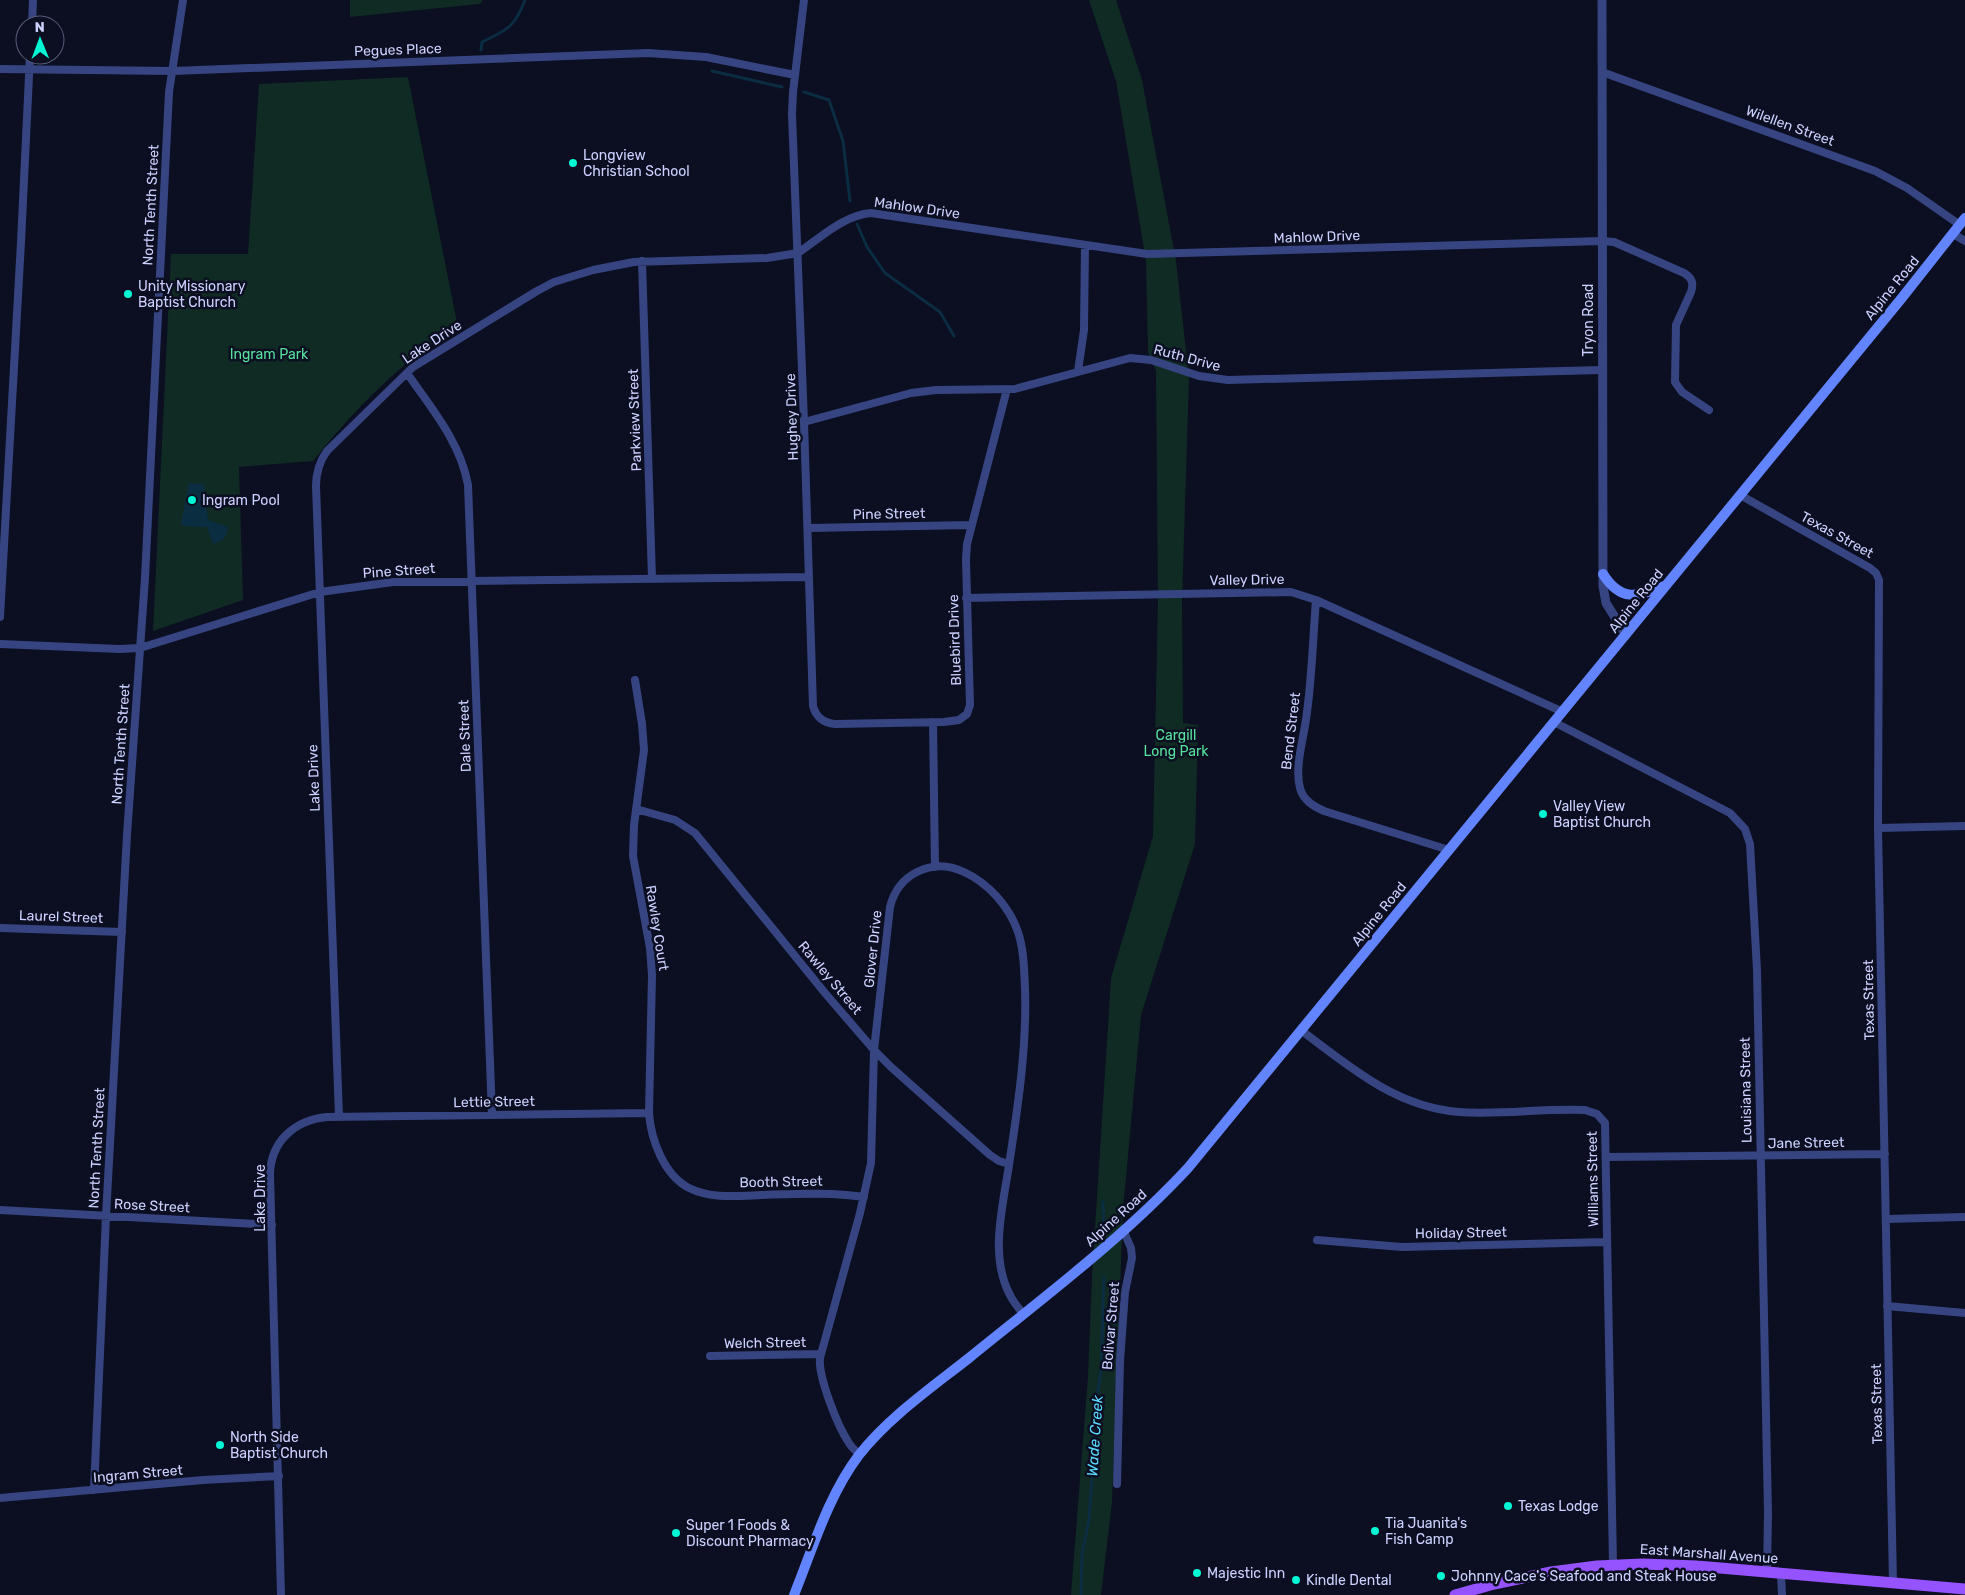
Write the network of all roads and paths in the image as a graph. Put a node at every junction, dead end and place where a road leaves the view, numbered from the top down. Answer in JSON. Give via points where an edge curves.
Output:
{"nodes":[{"id":1,"x":33,"y":0,"type":"edge"},
{"id":2,"x":184,"y":0,"type":"edge"},
{"id":3,"x":804,"y":0,"type":"edge"},
{"id":4,"x":1602,"y":0,"type":"edge"},
{"id":5,"x":32,"y":15,"type":"edge"},
{"id":6,"x":29,"y":65,"type":"edge"},
{"id":7,"x":0,"y":69,"type":"edge"},
{"id":8,"x":29,"y":69,"type":"junction"},
{"id":9,"x":173,"y":71,"type":"junction"},
{"id":10,"x":1602,"y":72,"type":"junction"},
{"id":11,"x":795,"y":75,"type":"junction"},
{"id":12,"x":1962,"y":222,"type":"edge"},
{"id":13,"x":1953,"y":234,"type":"junction"},
{"id":14,"x":1602,"y":240,"type":"junction"},
{"id":15,"x":1965,"y":241,"type":"edge"},
{"id":16,"x":1085,"y":245,"type":"junction"},
{"id":17,"x":798,"y":253,"type":"junction"},
{"id":18,"x":642,"y":261,"type":"junction"},
{"id":19,"x":1602,"y":370,"type":"junction"},
{"id":20,"x":1078,"y":371,"type":"junction"},
{"id":21,"x":407,"y":373,"type":"junction"},
{"id":22,"x":1007,"y":389,"type":"junction"},
{"id":23,"x":1709,"y":410,"type":"dead end"},
{"id":24,"x":804,"y":422,"type":"junction"},
{"id":25,"x":1740,"y":495,"type":"junction"},
{"id":26,"x":972,"y":525,"type":"junction"},
{"id":27,"x":808,"y":528,"type":"junction"},
{"id":28,"x":1603,"y":574,"type":"junction"},
{"id":29,"x":809,"y":577,"type":"junction"},
{"id":30,"x":652,"y":578,"type":"junction"},
{"id":31,"x":471,"y":580,"type":"junction"},
{"id":32,"x":1667,"y":585,"type":"junction"},
{"id":33,"x":320,"y":592,"type":"junction"},
{"id":34,"x":966,"y":598,"type":"junction"},
{"id":35,"x":1316,"y":600,"type":"junction"},
{"id":36,"x":0,"y":617,"type":"edge"},
{"id":37,"x":1626,"y":635,"type":"junction"},
{"id":38,"x":0,"y":644,"type":"edge"},
{"id":39,"x":140,"y":648,"type":"junction"},
{"id":40,"x":635,"y":680,"type":"dead end"},
{"id":41,"x":1563,"y":712,"type":"junction"},
{"id":42,"x":933,"y":722,"type":"junction"},
{"id":43,"x":1554,"y":722,"type":"junction"},
{"id":44,"x":636,"y":809,"type":"junction"},
{"id":45,"x":1965,"y":826,"type":"edge"},
{"id":46,"x":1878,"y":828,"type":"junction"},
{"id":47,"x":1450,"y":850,"type":"junction"},
{"id":48,"x":935,"y":867,"type":"junction"},
{"id":49,"x":0,"y":928,"type":"edge"},
{"id":50,"x":122,"y":932,"type":"junction"},
{"id":51,"x":1302,"y":1031,"type":"junction"},
{"id":52,"x":874,"y":1050,"type":"junction"},
{"id":53,"x":649,"y":1113,"type":"junction"},
{"id":54,"x":492,"y":1115,"type":"junction"},
{"id":55,"x":340,"y":1117,"type":"junction"},
{"id":56,"x":1885,"y":1154,"type":"junction"},
{"id":57,"x":1760,"y":1156,"type":"junction"},
{"id":58,"x":1606,"y":1157,"type":"junction"},
{"id":59,"x":1009,"y":1164,"type":"junction"},
{"id":60,"x":698,"y":1192,"type":"joint"},
{"id":61,"x":864,"y":1197,"type":"junction"},
{"id":62,"x":0,"y":1210,"type":"edge"},
{"id":63,"x":106,"y":1216,"type":"junction"},
{"id":64,"x":1965,"y":1217,"type":"edge"},
{"id":65,"x":1886,"y":1219,"type":"junction"},
{"id":66,"x":272,"y":1225,"type":"junction"},
{"id":67,"x":1124,"y":1232,"type":"junction"},
{"id":68,"x":1317,"y":1240,"type":"dead end"},
{"id":69,"x":1606,"y":1242,"type":"junction"},
{"id":70,"x":1888,"y":1306,"type":"junction"},
{"id":71,"x":1965,"y":1312,"type":"edge"},
{"id":72,"x":1023,"y":1314,"type":"junction"},
{"id":73,"x":820,"y":1354,"type":"junction"},
{"id":74,"x":710,"y":1356,"type":"dead end"},
{"id":75,"x":860,"y":1454,"type":"junction"},
{"id":76,"x":278,"y":1476,"type":"junction"},
{"id":77,"x":1117,"y":1484,"type":"dead end"},
{"id":78,"x":94,"y":1490,"type":"junction"},
{"id":79,"x":0,"y":1498,"type":"edge"},
{"id":80,"x":1613,"y":1565,"type":"junction"},
{"id":81,"x":1767,"y":1572,"type":"junction"},
{"id":82,"x":1781,"y":1574,"type":"junction"},
{"id":83,"x":1893,"y":1583,"type":"junction"},
{"id":84,"x":1965,"y":1589,"type":"edge"},
{"id":85,"x":281,"y":1595,"type":"edge"},
{"id":86,"x":794,"y":1595,"type":"edge"},
{"id":87,"x":1455,"y":1595,"type":"edge"},
{"id":88,"x":1782,"y":1595,"type":"edge"}],
"edges":[{"from":1,"to":5,"type":"street"},
{"from":2,"to":9,"type":"street","name":"North Tenth Street"},
{"from":3,"to":11,"type":"street","name":"Hughey Drive"},
{"from":4,"to":10,"type":"street","name":"Tryon Road"},
{"from":6,"to":8,"type":"street"},
{"from":7,"to":8,"type":"street","name":"Pegues Place"},
{"from":8,"to":9,"type":"street","name":"Pegues Place"},
{"from":8,"to":36,"type":"street"},
{"from":9,"to":11,"type":"street","name":"Pegues Place","via":[[641,53],[706,57]]},
{"from":9,"to":39,"type":"street","name":"North Tenth Street","via":[[169,92]]},
{"from":10,"to":12,"type":"street","name":"Wilellen Street","via":[[1881,173]]},
{"from":10,"to":14,"type":"street","name":"Tryon Road"},
{"from":11,"to":17,"type":"street","name":"Hughey Drive","via":[[792,109]]},
{"from":12,"to":13,"type":"main road","name":"Alpine Road"},
{"from":13,"to":15,"type":"street"},
{"from":13,"to":25,"type":"main road","name":"Alpine Road"},
{"from":14,"to":16,"type":"street","name":"Mahlow Drive","via":[[1168,254]]},
{"from":14,"to":19,"type":"street","name":"Tryon Road"},
{"from":14,"to":23,"type":"street","name":"Mahlow Drive","via":[[1623,245],[1691,279],[1693,287],[1676,325],[1675,382],[1682,392]]},
{"from":16,"to":17,"type":"street","name":"Mahlow Drive","via":[[871,213],[850,218]]},
{"from":16,"to":20,"type":"street","via":[[1084,337]]},
{"from":17,"to":18,"type":"street","name":"Lake Drive","via":[[767,258]]},
{"from":17,"to":24,"type":"street","name":"Hughey Drive"},
{"from":18,"to":21,"type":"street","name":"Lake Drive","via":[[593,270],[546,286]]},
{"from":18,"to":30,"type":"street","name":"Parkview Street"},
{"from":19,"to":20,"type":"street","name":"Ruth Drive","via":[[1228,380],[1207,378],[1151,360],[1130,358]]},
{"from":19,"to":28,"type":"street","name":"Tryon Road"},
{"from":20,"to":22,"type":"street","name":"Ruth Drive"},
{"from":21,"to":31,"type":"street","name":"Dale Street","via":[[452,438],[464,464]]},
{"from":21,"to":33,"type":"street","name":"Lake Drive","via":[[327,451],[320,464],[316,482]]},
{"from":22,"to":24,"type":"street","name":"Ruth Drive","via":[[924,391]]},
{"from":22,"to":26,"type":"street","name":"Bluebird Drive"},
{"from":24,"to":27,"type":"street","name":"Hughey Drive"},
{"from":25,"to":32,"type":"main road","name":"Alpine Road"},
{"from":25,"to":46,"type":"street","name":"Texas Street","via":[[1870,568],[1878,576]]},
{"from":26,"to":27,"type":"street","name":"Pine Street"},
{"from":26,"to":34,"type":"street","name":"Bluebird Drive","via":[[966,560]]},
{"from":27,"to":29,"type":"street","name":"Hughey Drive"},
{"from":28,"to":32,"type":"main road","via":[[1616,590],[1635,596]]},
{"from":28,"to":37,"type":"street","name":"Tryon Road","via":[[1606,603]]},
{"from":29,"to":30,"type":"street","name":"Pine Street"},
{"from":29,"to":42,"type":"street","name":"Hughey Drive","via":[[813,706],[819,718],[835,724]]},
{"from":30,"to":31,"type":"street","name":"Pine Street"},
{"from":31,"to":33,"type":"street","name":"Pine Street","via":[[398,582]]},
{"from":31,"to":54,"type":"street","name":"Dale Street"},
{"from":32,"to":37,"type":"main road","name":"Alpine Road"},
{"from":33,"to":39,"type":"street","name":"Pine Street"},
{"from":33,"to":55,"type":"street","name":"Lake Drive"},
{"from":34,"to":35,"type":"street","name":"Valley Drive","via":[[1280,591]]},
{"from":34,"to":42,"type":"street","name":"Bluebird Drive","via":[[969,712],[959,720]]},
{"from":35,"to":41,"type":"street","name":"Valley Drive"},
{"from":35,"to":47,"type":"street","name":"Bend Street","via":[[1308,710],[1299,766],[1302,795],[1310,804],[1324,811]]},
{"from":37,"to":41,"type":"main road","name":"Alpine Road"},
{"from":38,"to":39,"type":"street","name":"Pine Street"},
{"from":39,"to":50,"type":"street","name":"North Tenth Street"},
{"from":40,"to":44,"type":"street","name":"Rawley Court","via":[[644,750]]},
{"from":41,"to":43,"type":"main road","name":"Alpine Road"},
{"from":42,"to":48,"type":"street"},
{"from":43,"to":47,"type":"main road","name":"Alpine Road"},
{"from":43,"to":57,"type":"street","name":"Louisiana Street","via":[[1730,813],[1747,833],[1752,856],[1757,970]]},
{"from":44,"to":52,"type":"street","name":"Rawley Street","via":[[675,820],[695,834]]},
{"from":44,"to":53,"type":"street","name":"Rawley Court","via":[[634,863],[652,975]]},
{"from":45,"to":46,"type":"street"},
{"from":46,"to":56,"type":"street","name":"Texas Street"},
{"from":47,"to":51,"type":"main road","name":"Alpine Road"},
{"from":48,"to":52,"type":"street","name":"Glover Drive","via":[[925,868],[908,877],[896,890],[891,902]]},
{"from":48,"to":59,"type":"street","name":"Glover Drive","via":[[962,871],[989,889],[1008,911],[1021,942],[1025,1034]]},
{"from":49,"to":50,"type":"street","name":"Laurel Street"},
{"from":50,"to":63,"type":"street","name":"North Tenth Street"},
{"from":51,"to":58,"type":"street","name":"Williams Street","via":[[1372,1082],[1424,1106],[1468,1112],[1594,1112],[1606,1127]]},
{"from":51,"to":67,"type":"main road","name":"Alpine Road","via":[[1199,1156]]},
{"from":52,"to":59,"type":"street","name":"Rawley Street","via":[[990,1156]]},
{"from":52,"to":61,"type":"street","name":"Glover Drive","via":[[872,1153]]},
{"from":53,"to":54,"type":"street","name":"Lettie Street"},
{"from":53,"to":60,"type":"street","name":"Rawley Court","via":[[653,1135],[665,1164],[678,1180]]},
{"from":54,"to":55,"type":"street","name":"Lettie Street"},
{"from":55,"to":66,"type":"street","name":"Lake Drive","via":[[304,1122],[280,1142],[270,1168]]},
{"from":56,"to":57,"type":"street","name":"Jane Street"},
{"from":56,"to":65,"type":"street","name":"Texas Street"},
{"from":57,"to":58,"type":"street","name":"Jane Street"},
{"from":57,"to":81,"type":"street","name":"Louisiana Street"},
{"from":58,"to":69,"type":"street","name":"Williams Street"},
{"from":59,"to":72,"type":"street","name":"Glover Drive","via":[[1000,1254],[1008,1291]]},
{"from":60,"to":61,"type":"street","name":"Booth Street","via":[[723,1196],[834,1194]]},
{"from":61,"to":73,"type":"street","name":"Glover Drive"},
{"from":62,"to":63,"type":"street","name":"Rose Street"},
{"from":63,"to":66,"type":"street","name":"Rose Street"},
{"from":63,"to":78,"type":"street","name":"North Tenth Street"},
{"from":64,"to":65,"type":"street"},
{"from":65,"to":70,"type":"street","name":"Texas Street"},
{"from":66,"to":76,"type":"street","name":"Lake Drive"},
{"from":67,"to":72,"type":"main road","name":"Alpine Road"},
{"from":67,"to":77,"type":"street","name":"Bolivar Street","via":[[1132,1258],[1125,1292]]},
{"from":68,"to":69,"type":"street","name":"Holiday Street","via":[[1402,1247]]},
{"from":69,"to":80,"type":"street","name":"Williams Street"},
{"from":70,"to":71,"type":"street"},
{"from":70,"to":83,"type":"street","name":"Texas Street"},
{"from":72,"to":75,"type":"main road","name":"Alpine Road","via":[[902,1412]]},
{"from":73,"to":74,"type":"street","name":"Welch Street"},
{"from":73,"to":75,"type":"street","name":"Glover Drive","via":[[823,1385],[845,1436]]},
{"from":75,"to":86,"type":"main road","name":"Alpine Road","via":[[831,1503]]},
{"from":76,"to":78,"type":"street","name":"Ingram Street"},
{"from":76,"to":85,"type":"street","name":"Lake Drive"},
{"from":78,"to":79,"type":"street","name":"Ingram Street"},
{"from":80,"to":81,"type":"main road","name":"East Marshall Avenue","via":[[1678,1565]]},
{"from":80,"to":87,"type":"main road","name":"East Marshall Avenue","via":[[1514,1579]]},
{"from":81,"to":82,"type":"main road","name":"East Marshall Avenue"},
{"from":82,"to":83,"type":"main road","name":"East Marshall Avenue"},
{"from":82,"to":88,"type":"street"},
{"from":83,"to":84,"type":"main road","name":"East Marshall Avenue"}]}
